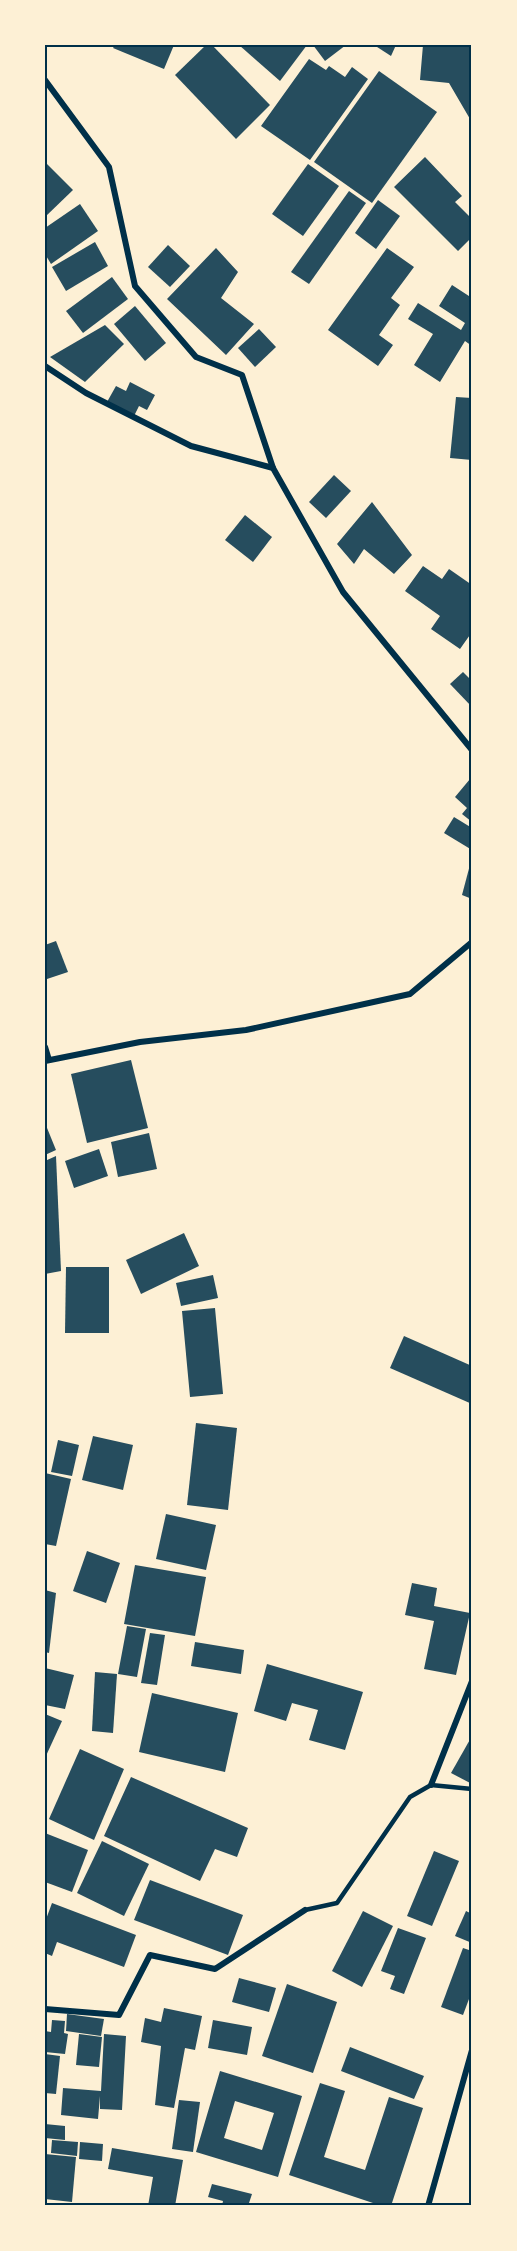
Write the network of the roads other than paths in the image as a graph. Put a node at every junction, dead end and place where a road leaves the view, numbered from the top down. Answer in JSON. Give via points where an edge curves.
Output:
{"nodes":[{"id":1,"x":45,"y":80,"type":"edge"},
{"id":2,"x":45,"y":366,"type":"edge"},
{"id":3,"x":273,"y":468,"type":"junction"},
{"id":4,"x":472,"y":750,"type":"edge"},
{"id":5,"x":472,"y":942,"type":"edge"},
{"id":6,"x":45,"y":1047,"type":"edge"},
{"id":7,"x":47,"y":1061,"type":"edge"},
{"id":8,"x":472,"y":1681,"type":"edge"},
{"id":9,"x":431,"y":1785,"type":"junction"},
{"id":10,"x":472,"y":1789,"type":"edge"},
{"id":11,"x":305,"y":1910,"type":"joint"},
{"id":12,"x":45,"y":2009,"type":"edge"},
{"id":13,"x":472,"y":2050,"type":"edge"},
{"id":14,"x":428,"y":2206,"type":"edge"}],
"edges":[{"from":1,"to":3,"type":"street","via":[[109,167],[135,286],[196,357],[242,375]]},
{"from":2,"to":3,"type":"street","via":[[86,393],[191,446]]},
{"from":3,"to":4,"type":"street","via":[[343,592]]},
{"from":5,"to":7,"type":"street","via":[[410,994],[246,1030],[140,1041]]},
{"from":6,"to":7,"type":"street"},
{"from":8,"to":9,"type":"street"},
{"from":9,"to":10,"type":"lane"},
{"from":9,"to":11,"type":"lane","via":[[410,1797],[337,1903]]},
{"from":11,"to":12,"type":"street","via":[[215,1969],[150,1955],[119,2015]]},
{"from":13,"to":14,"type":"street"}]}
